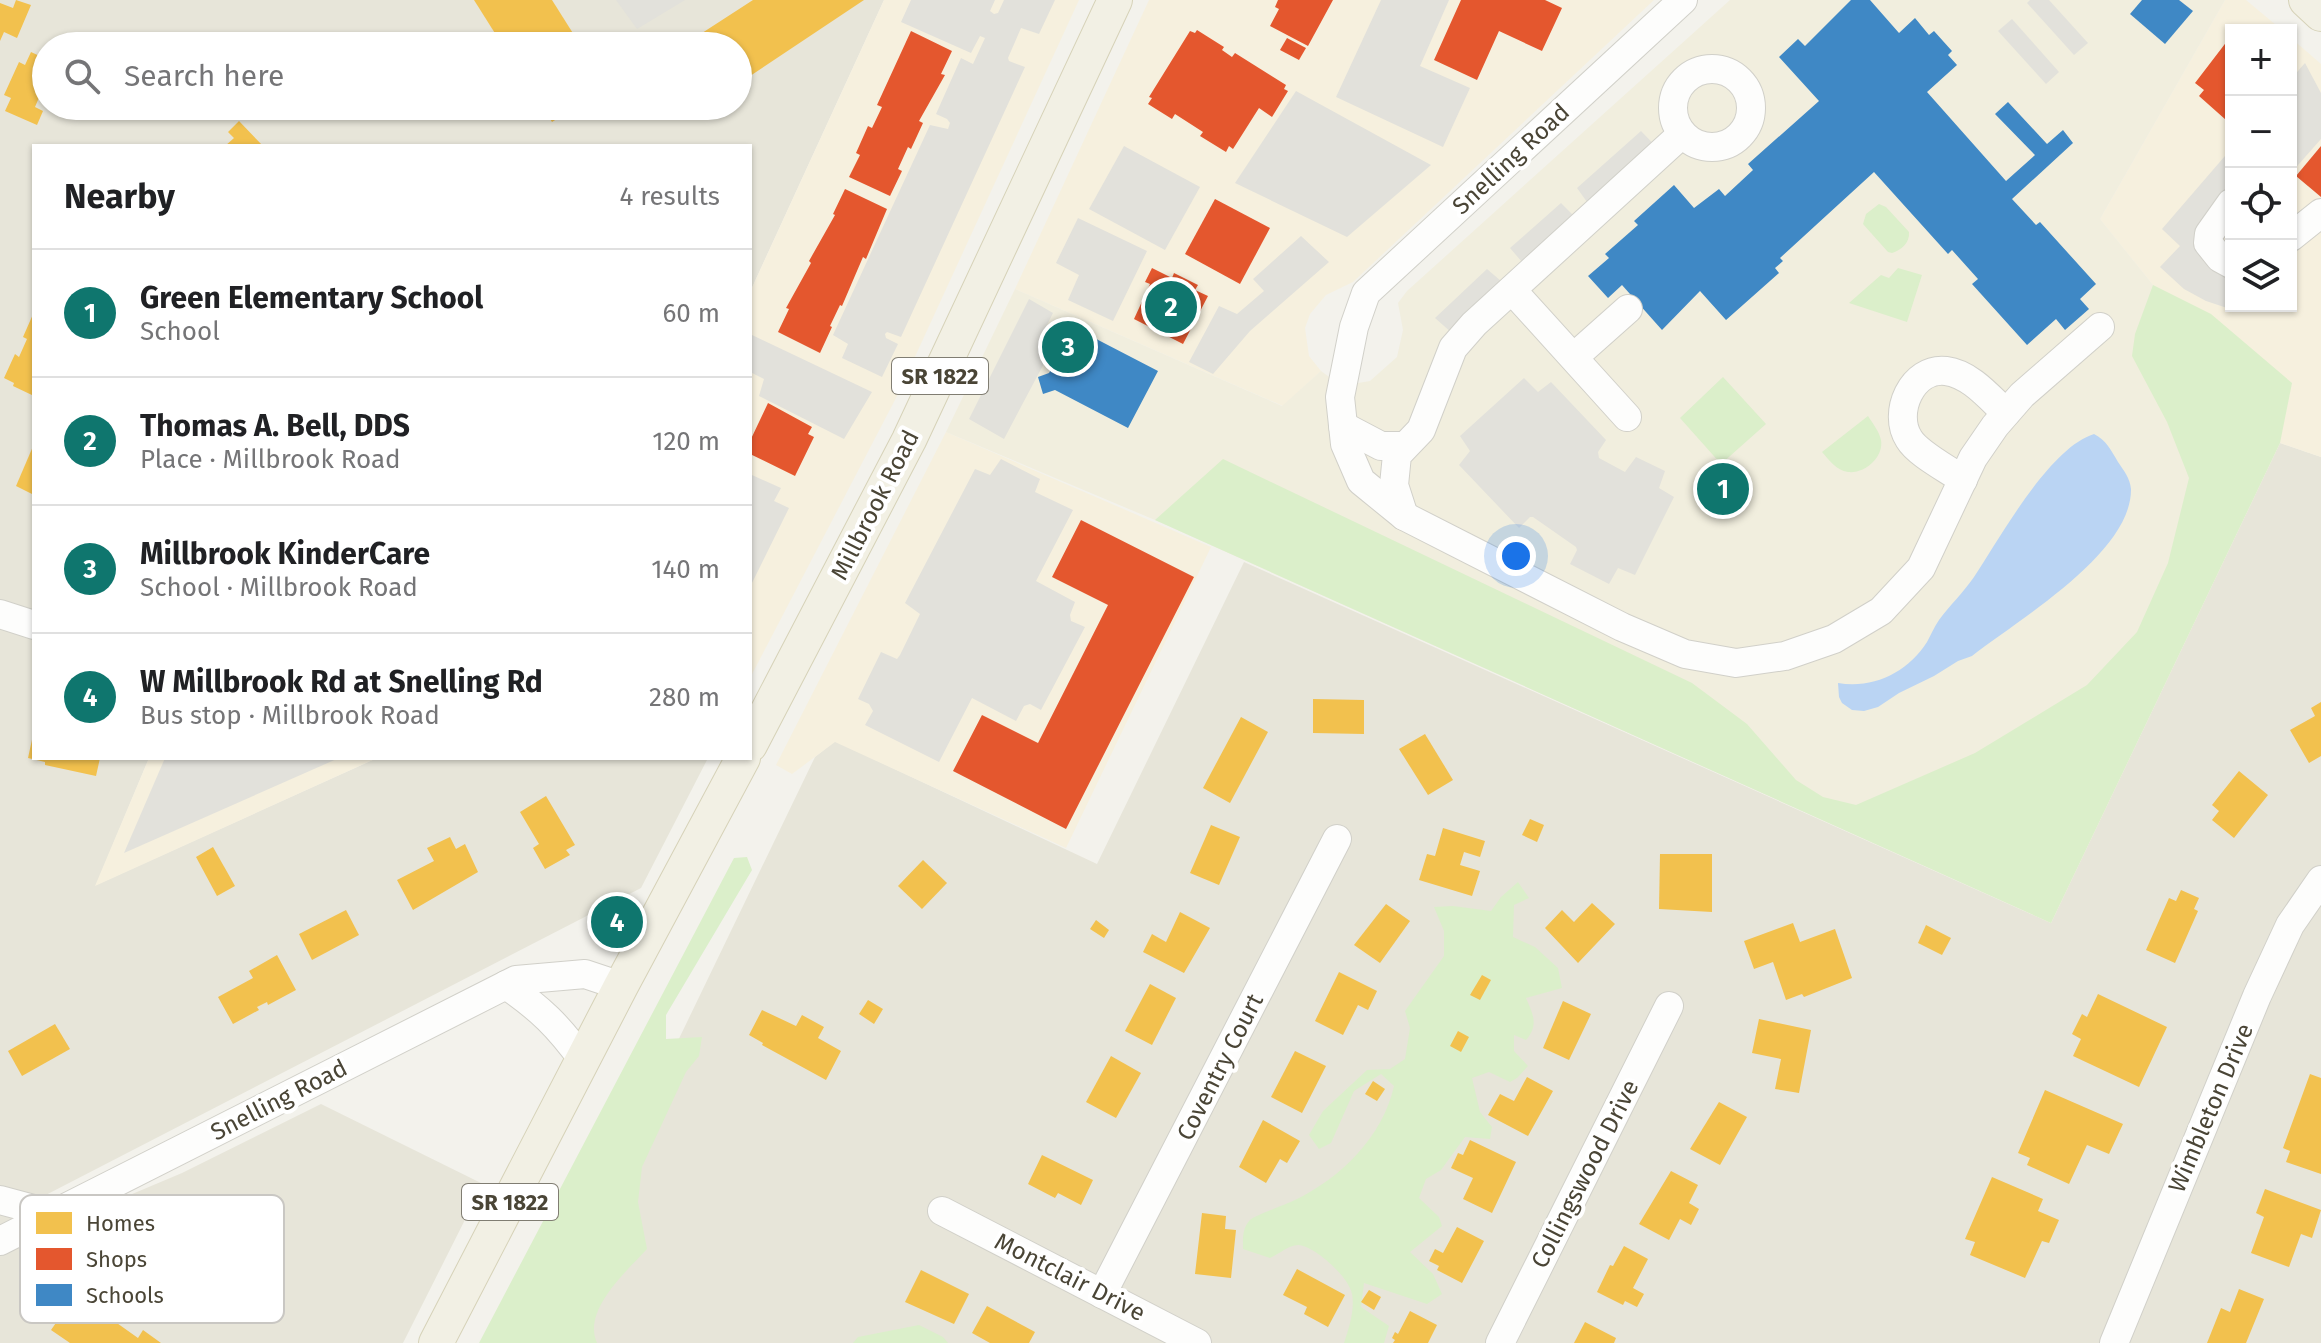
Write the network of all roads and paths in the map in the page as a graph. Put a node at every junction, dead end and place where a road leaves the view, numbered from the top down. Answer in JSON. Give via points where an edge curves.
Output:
{"nodes":[{"id":1,"x":1115,"y":0,"type":"edge"},
{"id":2,"x":1683,"y":0,"type":"edge"},
{"id":3,"x":2306,"y":0,"type":"edge"},
{"id":4,"x":2321,"y":14,"type":"edge"},
{"id":5,"x":1682,"y":134,"type":"dead end"},
{"id":6,"x":2225,"y":211,"type":"edge"},
{"id":7,"x":2321,"y":213,"type":"edge"},
{"id":8,"x":2297,"y":232,"type":"edge"},
{"id":9,"x":2225,"y":261,"type":"edge"},
{"id":10,"x":1512,"y":290,"type":"junction"},
{"id":11,"x":1628,"y":309,"type":"dead end"},
{"id":12,"x":2100,"y":327,"type":"dead end"},
{"id":13,"x":1574,"y":357,"type":"junction"},
{"id":14,"x":2006,"y":413,"type":"junction"},
{"id":15,"x":1627,"y":417,"type":"dead end"},
{"id":16,"x":1343,"y":426,"type":"junction"},
{"id":17,"x":1403,"y":446,"type":"junction"},
{"id":18,"x":1963,"y":480,"type":"junction"},
{"id":19,"x":1404,"y":516,"type":"junction"},
{"id":20,"x":0,"y":614,"type":"edge"},
{"id":21,"x":32,"y":624,"type":"edge"},
{"id":22,"x":752,"y":741,"type":"edge"},
{"id":23,"x":742,"y":760,"type":"edge"},
{"id":24,"x":1337,"y":839,"type":"dead end"},
{"id":25,"x":2321,"y":880,"type":"edge"},
{"id":26,"x":506,"y":985,"type":"junction"},
{"id":27,"x":621,"y":986,"type":"junction"},
{"id":28,"x":1669,"y":1006,"type":"dead end"},
{"id":29,"x":583,"y":1060,"type":"junction"},
{"id":30,"x":90,"y":1195,"type":"edge"},
{"id":31,"x":0,"y":1200,"type":"edge"},
{"id":32,"x":20,"y":1205,"type":"edge"},
{"id":33,"x":942,"y":1211,"type":"dead end"},
{"id":34,"x":20,"y":1231,"type":"edge"},
{"id":35,"x":0,"y":1241,"type":"edge"},
{"id":36,"x":1102,"y":1294,"type":"junction"},
{"id":37,"x":436,"y":1343,"type":"edge"},
{"id":38,"x":1197,"y":1343,"type":"edge"},
{"id":39,"x":1500,"y":1343,"type":"edge"},
{"id":40,"x":2114,"y":1343,"type":"edge"}],
"edges":[{"from":1,"to":22,"type":"main road","name":"Millbrook Road","number":"SR 1822","via":[[909,440]]},
{"from":2,"to":16,"type":"street","name":"Snelling Road","via":[[1366,293],[1340,397]]},
{"from":3,"to":4,"type":"main road"},
{"from":5,"to":10,"type":"street"},
{"from":6,"to":9,"type":"street","via":[[2208,243]]},
{"from":7,"to":8,"type":"street"},
{"from":10,"to":13,"type":"street"},
{"from":10,"to":17,"type":"street","via":[[1453,348],[1421,430]]},
{"from":11,"to":13,"type":"street"},
{"from":12,"to":14,"type":"street"},
{"from":13,"to":15,"type":"street"},
{"from":14,"to":18,"type":"street"},
{"from":14,"to":18,"type":"street","via":[[1962,376],[1948,371],[1925,376],[1907,395],[1903,425],[1908,438]]},
{"from":16,"to":17,"type":"street","via":[[1381,446]]},
{"from":16,"to":19,"type":"street","name":"Snelling Road","via":[[1361,481]]},
{"from":17,"to":19,"type":"street","via":[[1394,485]]},
{"from":18,"to":19,"type":"street","name":"Snelling Road","via":[[1921,568],[1881,611],[1809,648],[1736,663],[1685,654],[1622,627]]},
{"from":20,"to":21,"type":"street"},
{"from":23,"to":27,"type":"main road","number":"SR 1822"},
{"from":24,"to":36,"type":"street","name":"Coventry Court"},
{"from":25,"to":40,"type":"street","name":"Wimbleton Drive","via":[[2290,925],[2257,996]]},
{"from":26,"to":27,"type":"street","name":"Snelling Road","via":[[585,974]]},
{"from":26,"to":29,"type":"street","via":[[540,1009]]},
{"from":26,"to":30,"type":"street","name":"Snelling Road"},
{"from":27,"to":29,"type":"main road","number":"SR 1822"},
{"from":28,"to":39,"type":"street","name":"Collingswood Drive"},
{"from":29,"to":37,"type":"main road","number":"SR 1822"},
{"from":31,"to":32,"type":"street"},
{"from":33,"to":36,"type":"street","name":"Montclair Drive"},
{"from":34,"to":35,"type":"street","name":"Snelling Road"},
{"from":36,"to":38,"type":"street","name":"Montclair Drive"}]}
